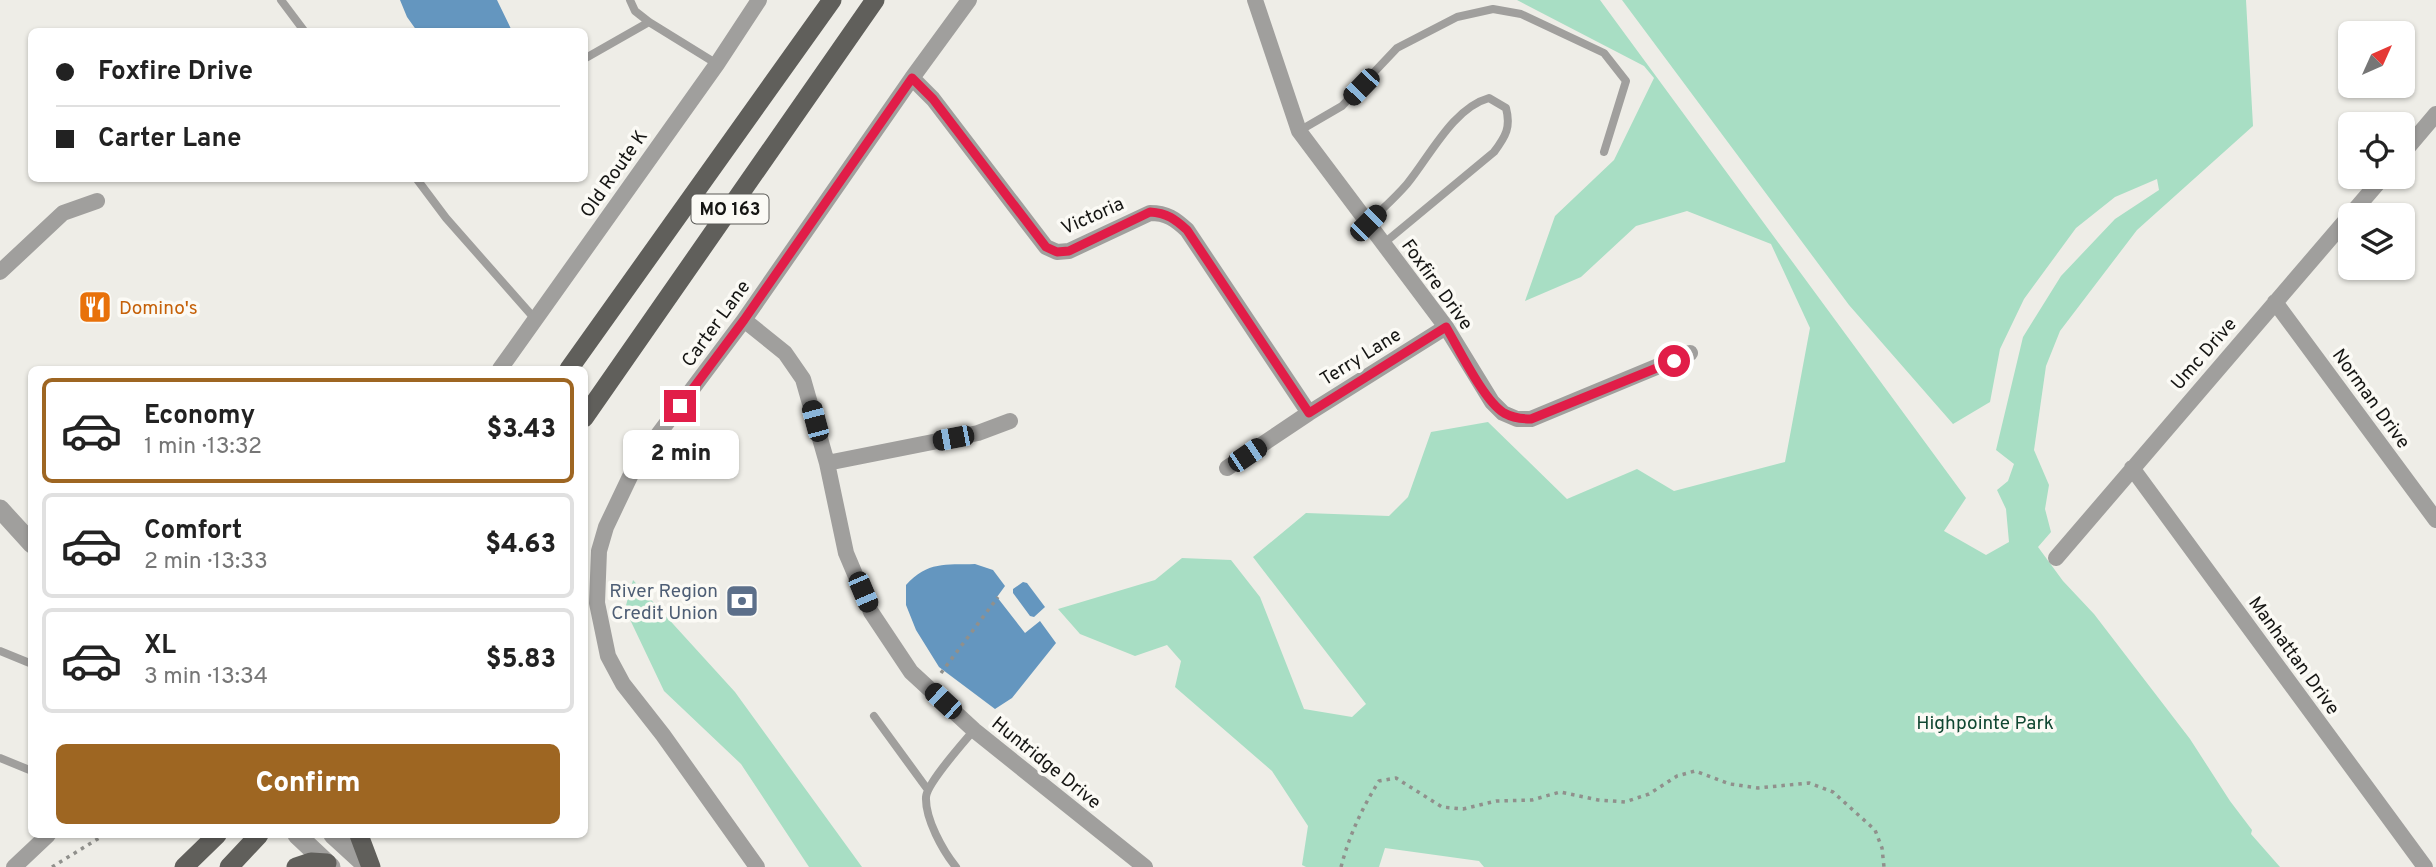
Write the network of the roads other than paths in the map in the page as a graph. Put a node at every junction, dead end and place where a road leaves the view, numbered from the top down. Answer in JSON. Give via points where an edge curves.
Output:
{"nodes":[{"id":1,"x":281,"y":0,"type":"edge"},
{"id":2,"x":630,"y":0,"type":"edge"},
{"id":3,"x":758,"y":0,"type":"edge"},
{"id":4,"x":832,"y":0,"type":"edge"},
{"id":5,"x":875,"y":0,"type":"edge"},
{"id":6,"x":969,"y":0,"type":"edge"},
{"id":7,"x":1255,"y":0,"type":"edge"},
{"id":8,"x":649,"y":23,"type":"junction"},
{"id":9,"x":302,"y":28,"type":"edge"},
{"id":10,"x":588,"y":57,"type":"edge"},
{"id":11,"x":717,"y":64,"type":"junction"},
{"id":12,"x":912,"y":78,"type":"junction"},
{"id":13,"x":2436,"y":114,"type":"edge"},
{"id":14,"x":1299,"y":131,"type":"junction"},
{"id":15,"x":2415,"y":139,"type":"edge"},
{"id":16,"x":1604,"y":152,"type":"dead end"},
{"id":17,"x":419,"y":182,"type":"edge"},
{"id":18,"x":2373,"y":189,"type":"edge"},
{"id":19,"x":97,"y":201,"type":"dead end"},
{"id":20,"x":1368,"y":223,"type":"junction"},
{"id":21,"x":1383,"y":244,"type":"junction"},
{"id":22,"x":0,"y":272,"type":"edge"},
{"id":23,"x":2275,"y":302,"type":"junction"},
{"id":24,"x":535,"y":319,"type":"junction"},
{"id":25,"x":744,"y":320,"type":"junction"},
{"id":26,"x":1446,"y":327,"type":"junction"},
{"id":27,"x":1690,"y":353,"type":"dead end"},
{"id":28,"x":502,"y":366,"type":"edge"},
{"id":29,"x":571,"y":366,"type":"edge"},
{"id":30,"x":588,"y":412,"type":"edge"},
{"id":31,"x":1309,"y":413,"type":"junction"},
{"id":32,"x":1010,"y":421,"type":"dead end"},
{"id":33,"x":827,"y":463,"type":"junction"},
{"id":34,"x":1227,"y":468,"type":"dead end"},
{"id":35,"x":2132,"y":468,"type":"junction"},
{"id":36,"x":0,"y":509,"type":"edge"},
{"id":37,"x":2436,"y":520,"type":"edge"},
{"id":38,"x":28,"y":540,"type":"edge"},
{"id":39,"x":2056,"y":558,"type":"dead end"},
{"id":40,"x":0,"y":651,"type":"edge"},
{"id":41,"x":28,"y":662,"type":"edge"},
{"id":42,"x":874,"y":716,"type":"dead end"},
{"id":43,"x":974,"y":730,"type":"junction"},
{"id":44,"x":0,"y":758,"type":"edge"},
{"id":45,"x":28,"y":769,"type":"edge"},
{"id":46,"x":928,"y":790,"type":"junction"},
{"id":47,"x":45,"y":838,"type":"edge"},
{"id":48,"x":213,"y":838,"type":"edge"},
{"id":49,"x":256,"y":838,"type":"edge"},
{"id":50,"x":300,"y":838,"type":"edge"},
{"id":51,"x":336,"y":838,"type":"edge"},
{"id":52,"x":360,"y":838,"type":"edge"},
{"id":53,"x":328,"y":866,"type":"edge"},
{"id":54,"x":14,"y":867,"type":"edge"},
{"id":55,"x":184,"y":867,"type":"edge"},
{"id":56,"x":229,"y":867,"type":"edge"},
{"id":57,"x":296,"y":867,"type":"edge"},
{"id":58,"x":370,"y":867,"type":"edge"},
{"id":59,"x":757,"y":867,"type":"edge"},
{"id":60,"x":957,"y":867,"type":"edge"},
{"id":61,"x":1145,"y":867,"type":"edge"},
{"id":62,"x":2425,"y":867,"type":"edge"}],
"edges":[{"from":1,"to":9,"type":"lane"},
{"from":2,"to":8,"type":"lane"},
{"from":3,"to":11,"type":"street","name":"Old Route K"},
{"from":4,"to":29,"type":"main road","number":"MO 163"},
{"from":5,"to":30,"type":"main road","number":"MO 163"},
{"from":6,"to":12,"type":"street","name":"Carter Lane"},
{"from":7,"to":14,"type":"street","name":"Foxfire Drive"},
{"from":8,"to":10,"type":"lane"},
{"from":8,"to":11,"type":"lane"},
{"from":11,"to":24,"type":"street","name":"Old Route K"},
{"from":12,"to":25,"type":"street","name":"Carter Lane"},
{"from":12,"to":31,"type":"street","name":"Victoria","via":[[1046,247],[1069,251],[1150,212],[1175,219],[1187,230]]},
{"from":13,"to":15,"type":"street"},
{"from":14,"to":16,"type":"lane","via":[[1342,106],[1397,48],[1457,17],[1493,9],[1521,14],[1604,53],[1626,80]]},
{"from":14,"to":20,"type":"street","name":"Foxfire Drive"},
{"from":17,"to":24,"type":"lane"},
{"from":18,"to":23,"type":"street","name":"Umc Drive"},
{"from":19,"to":22,"type":"street","via":[[63,213]]},
{"from":20,"to":21,"type":"street","name":"Foxfire Drive"},
{"from":20,"to":21,"type":"lane","via":[[1475,102],[1489,98],[1506,107],[1510,121],[1494,152]]},
{"from":21,"to":26,"type":"street","name":"Foxfire Drive"},
{"from":23,"to":35,"type":"street","name":"Umc Drive"},
{"from":23,"to":37,"type":"street","name":"Norman Drive"},
{"from":24,"to":28,"type":"street","name":"Old Route K"},
{"from":25,"to":33,"type":"street","name":"Huntridge Drive","via":[[785,353],[803,379]]},
{"from":25,"to":59,"type":"street","name":"Carter Lane","via":[[636,464],[599,551],[597,603],[608,656],[623,684]]},
{"from":26,"to":27,"type":"street","name":"Foxfire Drive","via":[[1492,402],[1517,419],[1531,419]]},
{"from":26,"to":31,"type":"street","name":"Terry Lane"},
{"from":31,"to":34,"type":"street","name":"Terry Lane"},
{"from":32,"to":33,"type":"street","via":[[978,433]]},
{"from":33,"to":43,"type":"street","name":"Huntridge Drive","via":[[846,553],[871,612],[911,672]]},
{"from":35,"to":39,"type":"street","name":"Umc Drive"},
{"from":35,"to":62,"type":"street","name":"Manhattan Drive"},
{"from":36,"to":38,"type":"street"},
{"from":40,"to":41,"type":"lane"},
{"from":42,"to":46,"type":"lane"},
{"from":43,"to":46,"type":"lane"},
{"from":43,"to":61,"type":"street","name":"Huntridge Drive"},
{"from":44,"to":45,"type":"lane"},
{"from":46,"to":60,"type":"lane","via":[[932,821],[944,851]]},
{"from":47,"to":54,"type":"street"},
{"from":48,"to":55,"type":"main road"},
{"from":49,"to":56,"type":"main road"},
{"from":50,"to":53,"type":"street"},
{"from":51,"to":58,"type":"street"},
{"from":52,"to":58,"type":"main road"},
{"from":53,"to":57,"type":"main road","via":[[311,862]]}]}
